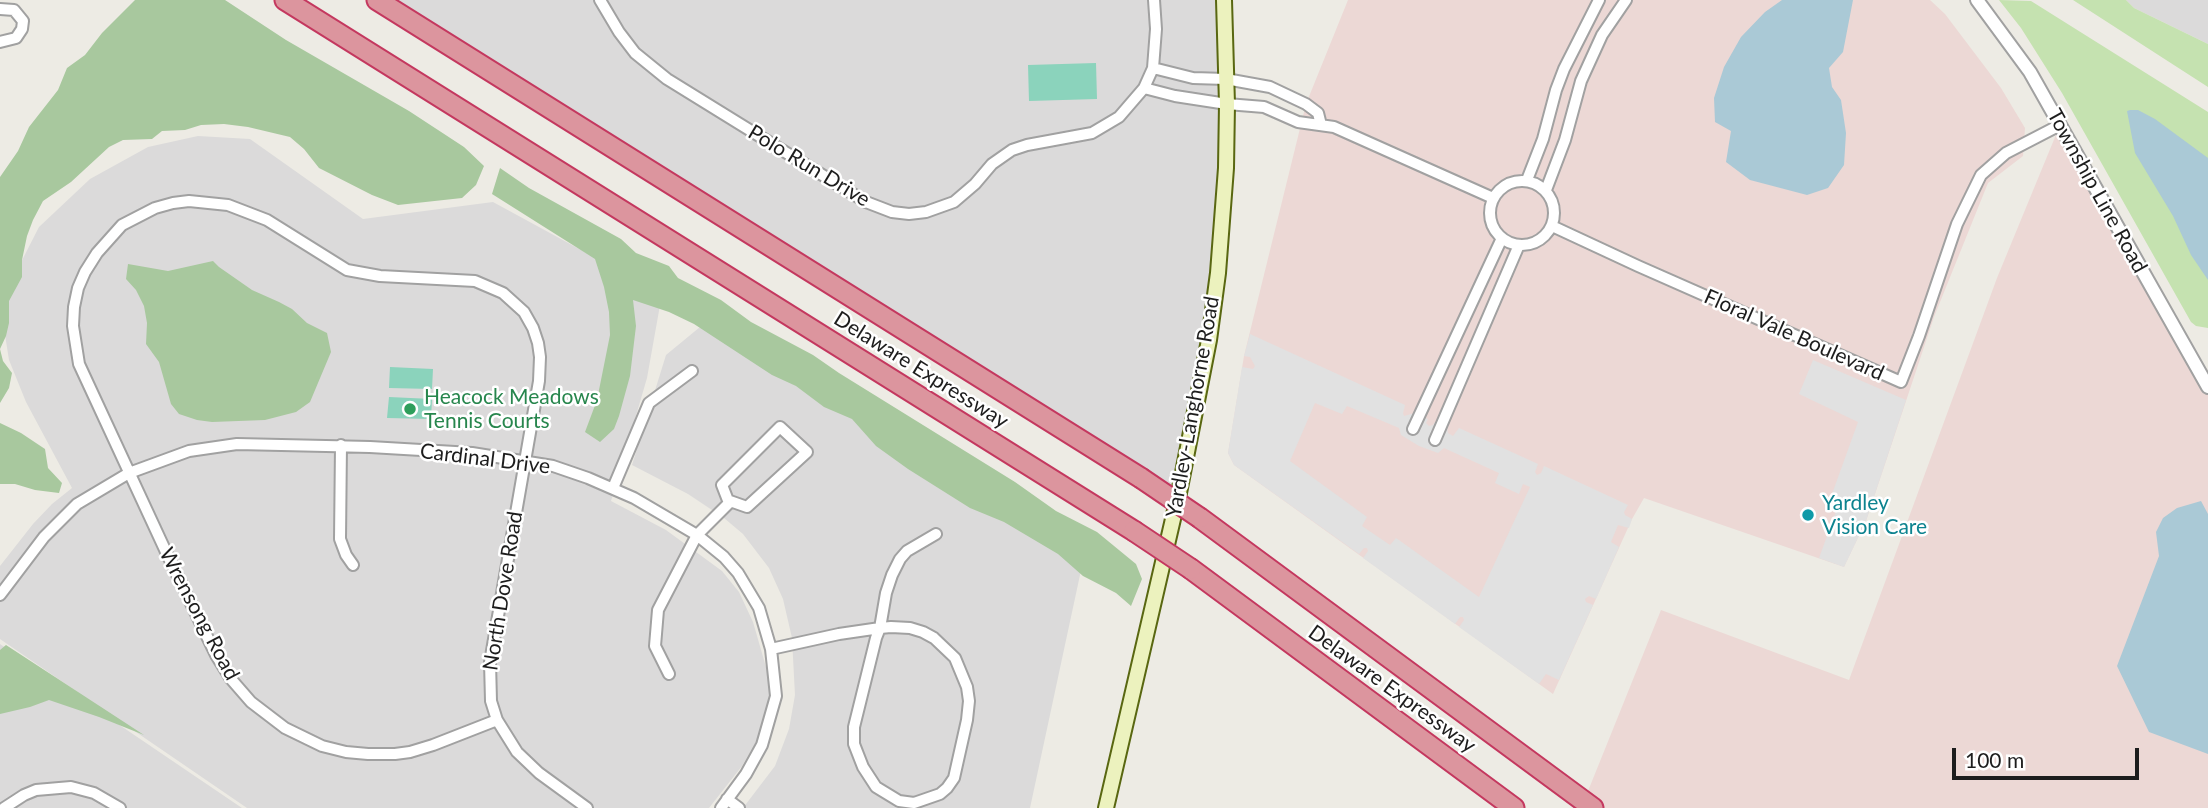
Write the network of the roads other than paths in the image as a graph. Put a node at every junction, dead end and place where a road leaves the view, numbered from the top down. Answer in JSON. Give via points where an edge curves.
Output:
{"nodes":[{"id":1,"x":285,"y":0,"type":"edge"},
{"id":2,"x":377,"y":0,"type":"edge"},
{"id":3,"x":600,"y":0,"type":"edge"},
{"id":4,"x":1154,"y":0,"type":"edge"},
{"id":5,"x":1224,"y":0,"type":"edge"},
{"id":6,"x":1599,"y":0,"type":"edge"},
{"id":7,"x":1626,"y":0,"type":"edge"},
{"id":8,"x":1977,"y":0,"type":"edge"},
{"id":9,"x":0,"y":9,"type":"edge"},
{"id":10,"x":0,"y":42,"type":"edge"},
{"id":11,"x":1153,"y":68,"type":"junction"},
{"id":12,"x":1226,"y":79,"type":"junction"},
{"id":13,"x":1144,"y":88,"type":"junction"},
{"id":14,"x":1227,"y":104,"type":"junction"},
{"id":15,"x":1321,"y":125,"type":"junction"},
{"id":16,"x":2060,"y":125,"type":"junction"},
{"id":17,"x":1527,"y":180,"type":"junction"},
{"id":18,"x":1546,"y":190,"type":"junction"},
{"id":19,"x":1493,"y":198,"type":"junction"},
{"id":20,"x":1552,"y":226,"type":"junction"},
{"id":21,"x":1502,"y":238,"type":"junction"},
{"id":22,"x":1519,"y":245,"type":"junction"},
{"id":23,"x":692,"y":371,"type":"dead end"},
{"id":24,"x":2208,"y":387,"type":"edge"},
{"id":25,"x":1413,"y":429,"type":"dead end"},
{"id":26,"x":1435,"y":440,"type":"dead end"},
{"id":27,"x":341,"y":446,"type":"junction"},
{"id":28,"x":525,"y":461,"type":"junction"},
{"id":29,"x":130,"y":473,"type":"junction"},
{"id":30,"x":613,"y":488,"type":"junction"},
{"id":31,"x":729,"y":503,"type":"junction"},
{"id":32,"x":936,"y":534,"type":"dead end"},
{"id":33,"x":696,"y":535,"type":"junction"},
{"id":34,"x":353,"y":565,"type":"dead end"},
{"id":35,"x":0,"y":595,"type":"edge"},
{"id":36,"x":880,"y":628,"type":"junction"},
{"id":37,"x":771,"y":649,"type":"junction"},
{"id":38,"x":669,"y":674,"type":"dead end"},
{"id":39,"x":497,"y":720,"type":"junction"},
{"id":40,"x":724,"y":804,"type":"edge"},
{"id":41,"x":915,"y":805,"type":"edge"},
{"id":42,"x":4,"y":808,"type":"edge"},
{"id":43,"x":120,"y":808,"type":"edge"},
{"id":44,"x":587,"y":808,"type":"edge"},
{"id":45,"x":739,"y":808,"type":"edge"},
{"id":46,"x":1106,"y":808,"type":"edge"},
{"id":47,"x":1514,"y":808,"type":"edge"},
{"id":48,"x":1593,"y":808,"type":"edge"}],
"edges":[{"from":1,"to":47,"type":"highway","name":"Delaware Expressway","bridge":true,"via":[[1134,530]]},
{"from":2,"to":48,"type":"highway","name":"Delaware Expressway","bridge":true,"via":[[1141,478]]},
{"from":3,"to":13,"type":"street","name":"Polo Run Drive","via":[[635,52],[667,79],[866,202],[892,212],[926,212],[954,202],[1003,155],[1103,128]]},
{"from":4,"to":11,"type":"street","name":"Polo Run Drive"},
{"from":5,"to":12,"type":"main road","name":"Yardley-Langhorne Road"},
{"from":6,"to":17,"type":"street","via":[[1564,69]]},
{"from":7,"to":18,"type":"street","via":[[1602,35],[1581,82]]},
{"from":8,"to":16,"type":"street","name":"Township Line Road","via":[[2018,53]]},
{"from":9,"to":10,"type":"street","via":[[14,10],[23,21],[16,38]]},
{"from":11,"to":12,"type":"street","via":[[1193,78]]},
{"from":11,"to":13,"type":"street","name":"Polo Run Drive"},
{"from":12,"to":14,"type":"main road","name":"Yardley-Langhorne Road"},
{"from":12,"to":15,"type":"street","via":[[1270,87],[1306,104],[1318,113]]},
{"from":13,"to":14,"type":"street"},
{"from":14,"to":15,"type":"street","via":[[1264,107],[1298,122]]},
{"from":14,"to":46,"type":"main road","name":"Yardley-Langhorne Road","via":[[1223,215],[1209,340],[1179,493]]},
{"from":15,"to":19,"type":"street"},
{"from":16,"to":20,"type":"street","name":"Floral Vale Boulevard","via":[[2006,153],[1981,175],[1957,224],[1901,382]]},
{"from":16,"to":24,"type":"street","name":"Township Line Road"},
{"from":17,"to":18,"type":"street"},
{"from":17,"to":19,"type":"street","via":[[1507,184]]},
{"from":18,"to":20,"type":"street","via":[[1554,206]]},
{"from":19,"to":21,"type":"street","via":[[1490,218]]},
{"from":20,"to":22,"type":"street","via":[[1538,241]]},
{"from":21,"to":22,"type":"street"},
{"from":21,"to":25,"type":"street"},
{"from":22,"to":26,"type":"street"},
{"from":23,"to":30,"type":"street","via":[[649,403]]},
{"from":27,"to":28,"type":"street","name":"Cardinal Drive","via":[[472,453]]},
{"from":27,"to":29,"type":"street","name":"Cardinal Drive","via":[[220,445],[168,457]]},
{"from":27,"to":34,"type":"street","via":[[340,538]]},
{"from":28,"to":29,"type":"street","name":"North Dove Road","via":[[540,357],[533,328],[503,293],[475,281],[347,270],[243,209],[190,201],[155,208],[122,225],[85,272],[74,307],[79,364]]},
{"from":28,"to":30,"type":"street","name":"Cardinal Drive"},
{"from":28,"to":39,"type":"street","name":"North Dove Road","via":[[491,662],[491,701]]},
{"from":29,"to":35,"type":"street","name":"Cardinal Drive","via":[[63,517]]},
{"from":29,"to":39,"type":"street","name":"Wrensong Road","via":[[216,655],[238,688],[270,718],[321,746],[395,754]]},
{"from":30,"to":33,"type":"street","name":"Cardinal Drive"},
{"from":31,"to":31,"type":"street","via":[[747,507],[807,452],[780,427],[722,485]]},
{"from":31,"to":33,"type":"street"},
{"from":32,"to":36,"type":"street","via":[[900,559]]},
{"from":33,"to":37,"type":"street","name":"Cardinal Drive","via":[[724,557],[750,591]]},
{"from":33,"to":38,"type":"street","via":[[656,619],[655,646]]},
{"from":36,"to":37,"type":"street"},
{"from":36,"to":41,"type":"street","via":[[854,727],[854,744],[876,787]]},
{"from":36,"to":41,"type":"street","via":[[910,628],[934,638],[955,658],[967,687],[967,720],[954,778],[940,794]]},
{"from":37,"to":40,"type":"street","name":"Cardinal Drive","via":[[776,696],[767,731],[755,760]]},
{"from":39,"to":44,"type":"street","name":"North Dove Road","via":[[530,766]]},
{"from":40,"to":45,"type":"street"},
{"from":42,"to":43,"type":"street","via":[[36,790],[71,787],[94,793]]}]}
